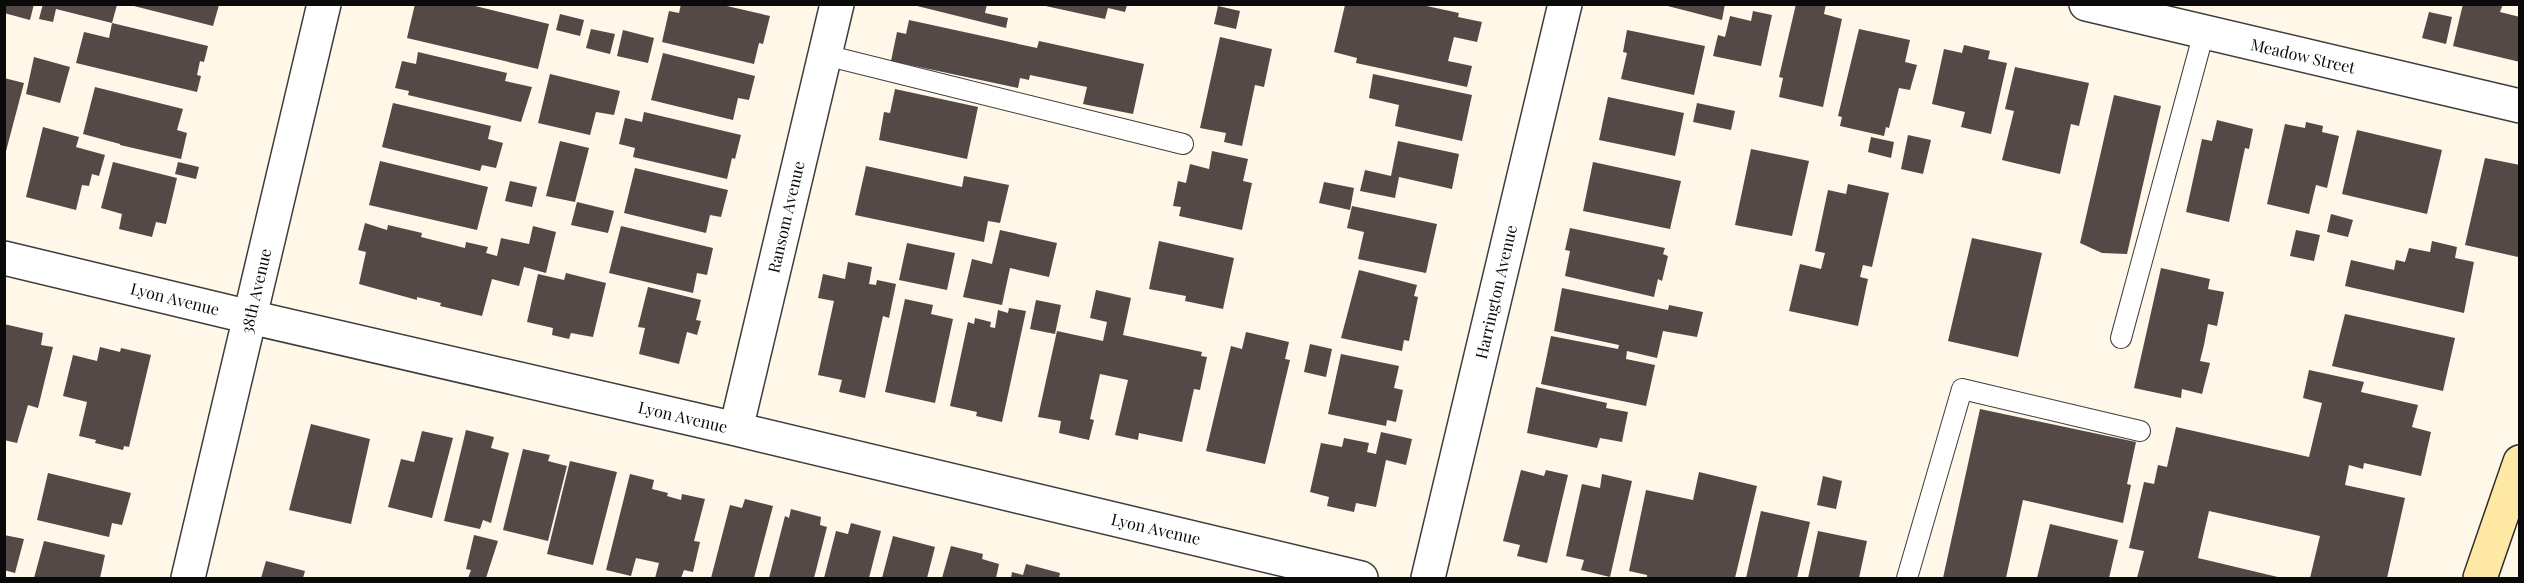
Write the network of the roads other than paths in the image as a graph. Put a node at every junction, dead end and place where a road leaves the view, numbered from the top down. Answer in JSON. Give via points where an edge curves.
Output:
{"nodes":[{"id":1,"x":324,"y":4,"type":"edge"},
{"id":2,"x":837,"y":4,"type":"edge"},
{"id":3,"x":1565,"y":4,"type":"edge"},
{"id":4,"x":2086,"y":4,"type":"edge"},
{"id":5,"x":2204,"y":33,"type":"junction"},
{"id":6,"x":825,"y":55,"type":"junction"},
{"id":7,"x":2520,"y":106,"type":"edge"},
{"id":8,"x":1183,"y":144,"type":"dead end"},
{"id":9,"x":4,"y":258,"type":"edge"},
{"id":10,"x":250,"y":317,"type":"junction"},
{"id":11,"x":2121,"y":338,"type":"dead end"},
{"id":12,"x":736,"y":429,"type":"junction"},
{"id":13,"x":2140,"y":430,"type":"dead end"},
{"id":14,"x":2520,"y":462,"type":"edge"},
{"id":15,"x":188,"y":579,"type":"edge"},
{"id":16,"x":1361,"y":579,"type":"edge"},
{"id":17,"x":1428,"y":579,"type":"edge"},
{"id":18,"x":1907,"y":579,"type":"edge"},
{"id":19,"x":2480,"y":579,"type":"edge"}],
"edges":[{"from":1,"to":10,"type":"street","name":"38th Avenue"},
{"from":2,"to":6,"type":"street","name":"Ransom Avenue"},
{"from":3,"to":17,"type":"street","name":"Harrington Avenue"},
{"from":4,"to":5,"type":"street","name":"Meadow Street"},
{"from":5,"to":7,"type":"street","name":"Meadow Street"},
{"from":5,"to":11,"type":"lane"},
{"from":6,"to":8,"type":"lane"},
{"from":6,"to":12,"type":"street","name":"Ransom Avenue"},
{"from":9,"to":10,"type":"street","name":"Lyon Avenue"},
{"from":10,"to":12,"type":"street","name":"Lyon Avenue"},
{"from":10,"to":15,"type":"street","name":"38th Avenue"},
{"from":12,"to":16,"type":"street","name":"Lyon Avenue"},
{"from":13,"to":18,"type":"lane","via":[[1962,388]]},
{"from":14,"to":19,"type":"main road"}]}
